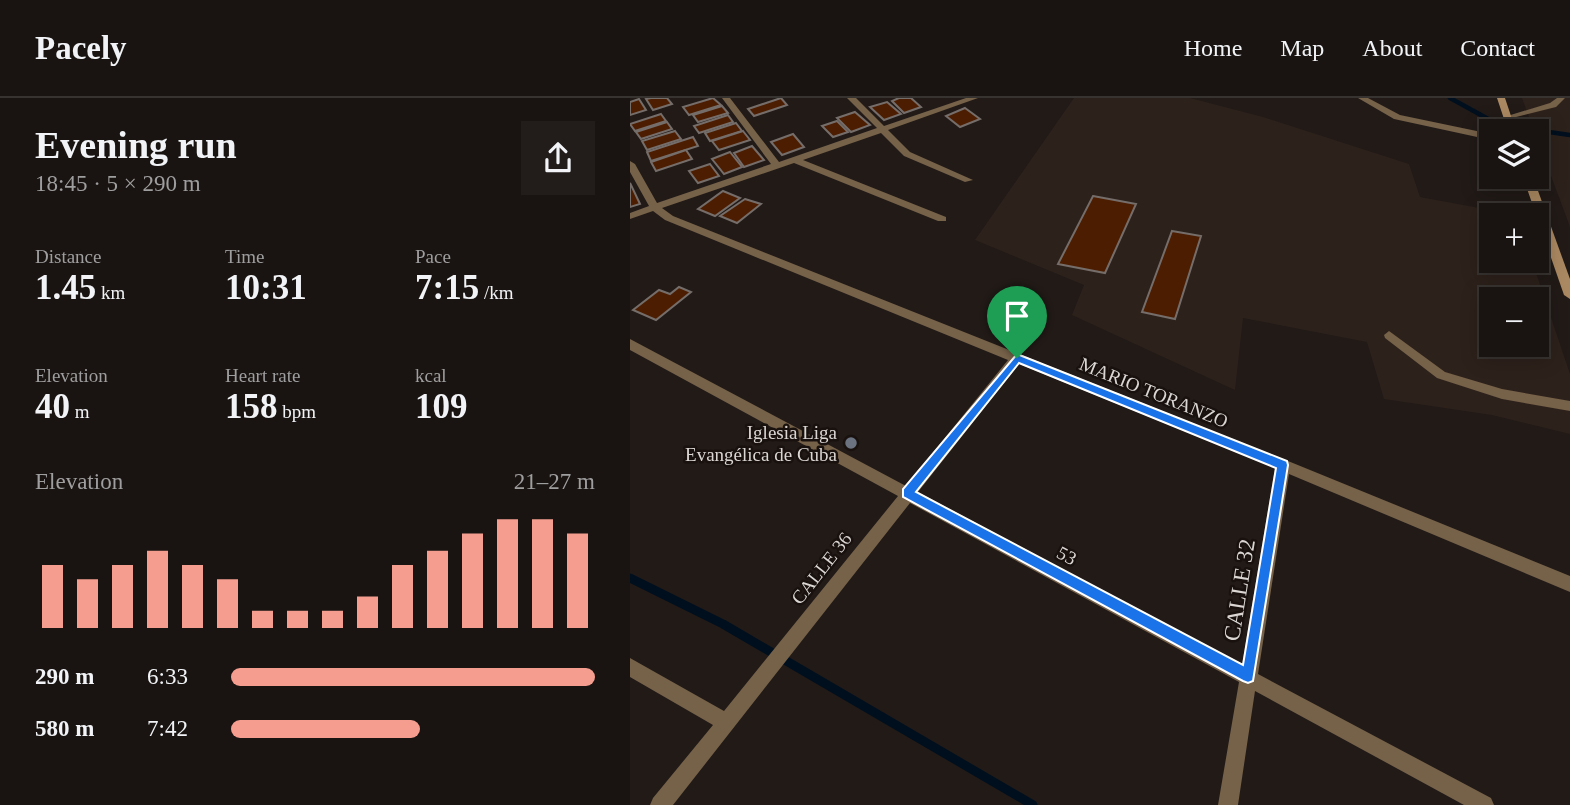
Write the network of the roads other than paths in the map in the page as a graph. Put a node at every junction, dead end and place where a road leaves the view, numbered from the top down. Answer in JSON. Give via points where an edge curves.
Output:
{"nodes":[{"id":1,"x":726,"y":98,"type":"edge"},
{"id":2,"x":851,"y":98,"type":"edge"},
{"id":3,"x":974,"y":98,"type":"edge"},
{"id":4,"x":1362,"y":98,"type":"edge"},
{"id":5,"x":1501,"y":98,"type":"edge"},
{"id":6,"x":1561,"y":98,"type":"edge"},
{"id":7,"x":1508,"y":117,"type":"joint"},
{"id":8,"x":882,"y":130,"type":"junction"},
{"id":9,"x":1479,"y":134,"type":"edge"},
{"id":10,"x":793,"y":159,"type":"junction"},
{"id":11,"x":630,"y":164,"type":"edge"},
{"id":12,"x":776,"y":164,"type":"junction"},
{"id":13,"x":968,"y":180,"type":"dead end"},
{"id":14,"x":1532,"y":189,"type":"edge"},
{"id":15,"x":654,"y":207,"type":"junction"},
{"id":16,"x":630,"y":216,"type":"edge"},
{"id":17,"x":942,"y":219,"type":"dead end"},
{"id":18,"x":1570,"y":295,"type":"edge"},
{"id":19,"x":1389,"y":335,"type":"dead end"},
{"id":20,"x":630,"y":344,"type":"edge"},
{"id":21,"x":1017,"y":358,"type":"junction"},
{"id":22,"x":1570,"y":405,"type":"edge"},
{"id":23,"x":1283,"y":465,"type":"junction"},
{"id":24,"x":907,"y":493,"type":"junction"},
{"id":25,"x":1570,"y":584,"type":"edge"},
{"id":26,"x":630,"y":667,"type":"edge"},
{"id":27,"x":1248,"y":676,"type":"junction"},
{"id":28,"x":726,"y":722,"type":"junction"},
{"id":29,"x":660,"y":805,"type":"edge"},
{"id":30,"x":1228,"y":805,"type":"edge"},
{"id":31,"x":1484,"y":805,"type":"edge"}],
"edges":[{"from":1,"to":12,"type":"street"},
{"from":2,"to":8,"type":"street"},
{"from":3,"to":8,"type":"street"},
{"from":4,"to":9,"type":"street","via":[[1397,117]]},
{"from":5,"to":7,"type":"main road"},
{"from":6,"to":7,"type":"lane","via":[[1553,105]]},
{"from":8,"to":10,"type":"street"},
{"from":8,"to":13,"type":"street","via":[[907,154]]},
{"from":10,"to":12,"type":"street"},
{"from":10,"to":17,"type":"street"},
{"from":11,"to":15,"type":"street"},
{"from":12,"to":15,"type":"street"},
{"from":14,"to":18,"type":"main road"},
{"from":15,"to":16,"type":"street"},
{"from":15,"to":21,"type":"street","name":"MARIO TORANZO","via":[[669,218]]},
{"from":19,"to":22,"type":"lane","via":[[1441,375],[1502,394]]},
{"from":20,"to":24,"type":"street","name":"53"},
{"from":21,"to":23,"type":"street","name":"MARIO TORANZO"},
{"from":21,"to":24,"type":"street","name":"CALLE 36"},
{"from":23,"to":25,"type":"street","name":"MARIO TORANZO"},
{"from":23,"to":27,"type":"street","name":"CALLE 32"},
{"from":24,"to":27,"type":"street","name":"53"},
{"from":24,"to":28,"type":"street","name":"CALLE 36"},
{"from":26,"to":28,"type":"street"},
{"from":27,"to":30,"type":"street","name":"CALLE 32"},
{"from":27,"to":31,"type":"street","name":"53"},
{"from":28,"to":29,"type":"street","name":"CALLE 36"}]}
